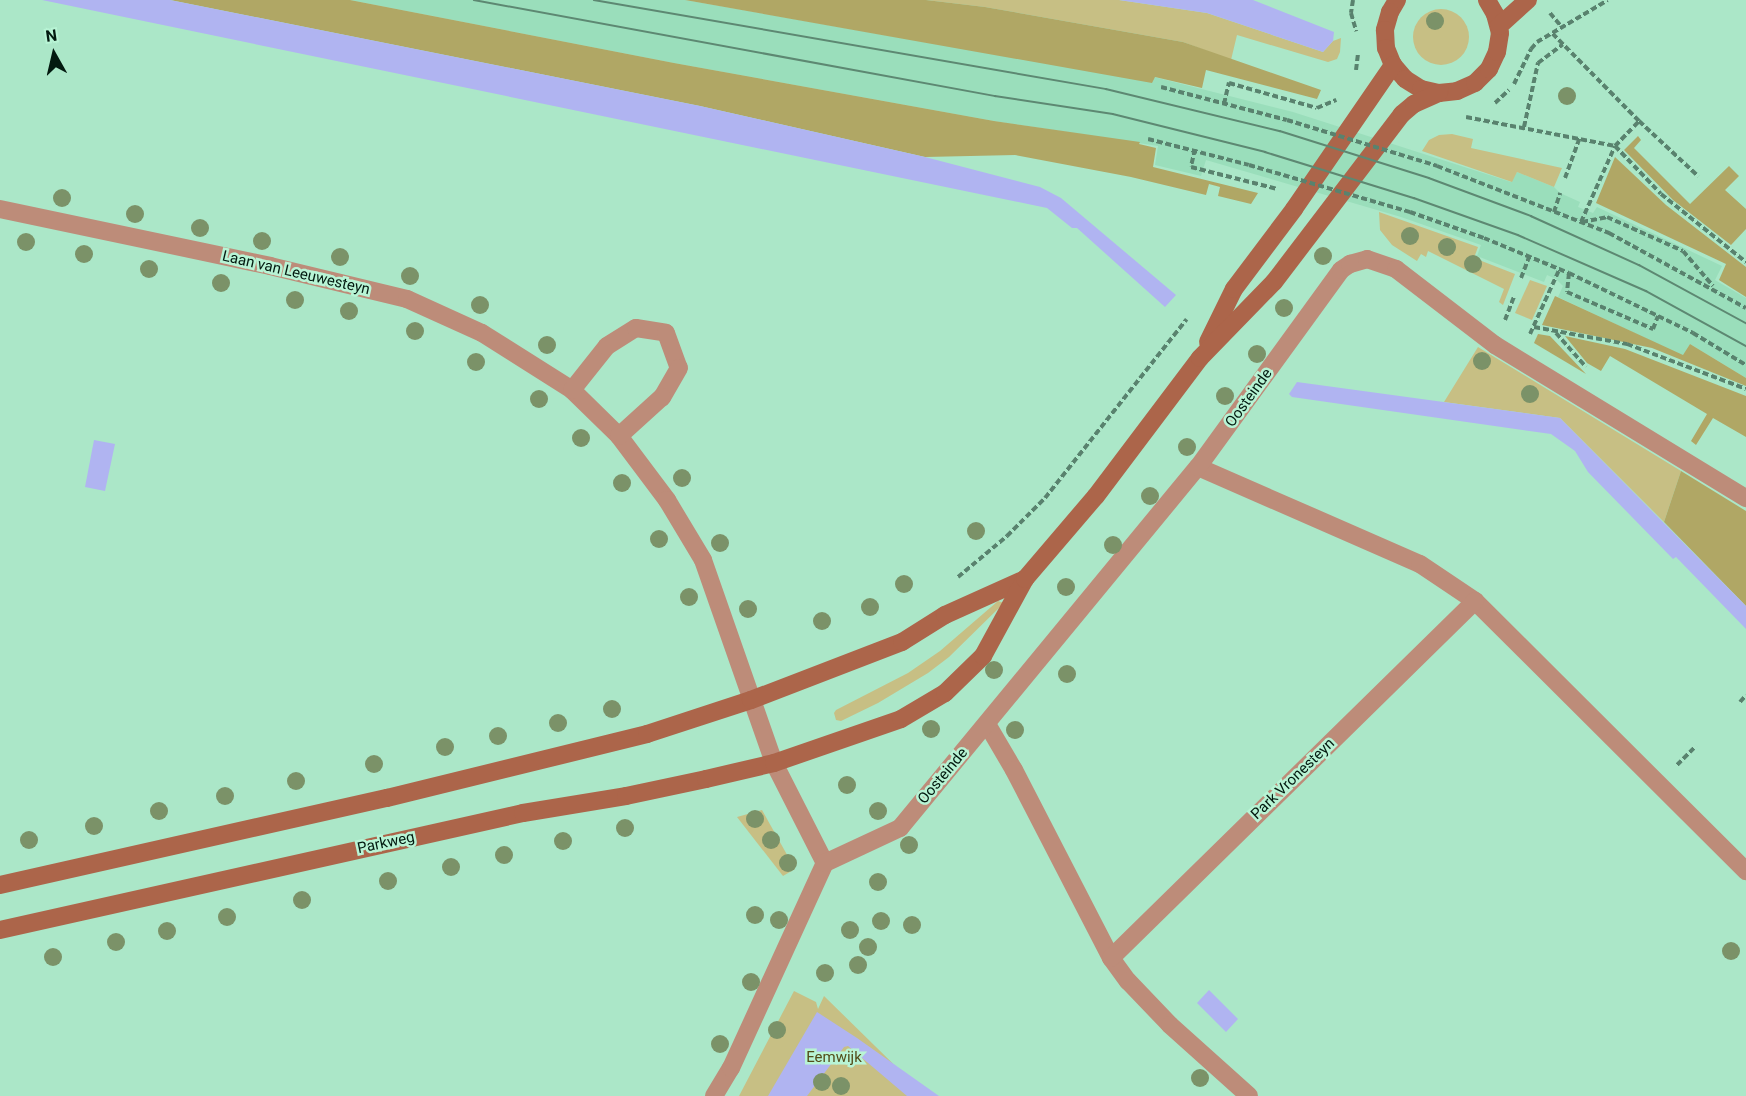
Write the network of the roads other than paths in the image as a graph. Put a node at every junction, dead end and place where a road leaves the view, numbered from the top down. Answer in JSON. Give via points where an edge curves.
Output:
{"nodes":[{"id":1,"x":1487,"y":0,"type":"edge"},
{"id":2,"x":1528,"y":0,"type":"edge"},
{"id":3,"x":1390,"y":4,"type":"edge"},
{"id":4,"x":1499,"y":26,"type":"junction"},
{"id":5,"x":1393,"y":65,"type":"junction"},
{"id":6,"x":1439,"y":93,"type":"junction"},
{"id":7,"x":0,"y":209,"type":"edge"},
{"id":8,"x":1200,"y":358,"type":"junction"},
{"id":9,"x":572,"y":390,"type":"junction"},
{"id":10,"x":619,"y":436,"type":"junction"},
{"id":11,"x":1198,"y":467,"type":"junction"},
{"id":12,"x":1746,"y":498,"type":"edge"},
{"id":13,"x":1025,"y":579,"type":"junction"},
{"id":14,"x":1475,"y":601,"type":"junction"},
{"id":15,"x":752,"y":700,"type":"junction"},
{"id":16,"x":987,"y":724,"type":"junction"},
{"id":17,"x":774,"y":763,"type":"junction"},
{"id":18,"x":825,"y":863,"type":"junction"},
{"id":19,"x":1746,"y":871,"type":"edge"},
{"id":20,"x":0,"y":885,"type":"edge"},
{"id":21,"x":0,"y":930,"type":"edge"},
{"id":22,"x":1110,"y":958,"type":"junction"},
{"id":23,"x":714,"y":1096,"type":"edge"},
{"id":24,"x":1249,"y":1096,"type":"edge"}],
"edges":[{"from":1,"to":4,"type":"street"},
{"from":2,"to":4,"type":"street"},
{"from":3,"to":5,"type":"street","via":[[1385,30],[1386,48]]},
{"from":4,"to":6,"type":"street","via":[[1497,52],[1489,69],[1475,83]]},
{"from":5,"to":6,"type":"street","via":[[1421,89]]},
{"from":5,"to":8,"type":"street","via":[[1234,289]]},
{"from":6,"to":8,"type":"street","via":[[1402,114],[1274,282]]},
{"from":7,"to":9,"type":"street","name":"Laan van Leeuwesteyn","via":[[407,299],[482,333]]},
{"from":8,"to":13,"type":"street","via":[[1096,496]]},
{"from":9,"to":10,"type":"street","name":"Laan van Leeuwesteyn"},
{"from":9,"to":10,"type":"street","via":[[607,346],[636,328],[666,333],[680,368],[662,397]]},
{"from":10,"to":15,"type":"street","name":"Laan van Leeuwesteyn","via":[[668,500],[703,560]]},
{"from":11,"to":12,"type":"street","name":"Oosteinde","via":[[1341,270],[1367,259],[1396,269],[1495,345]]},
{"from":11,"to":14,"type":"street","via":[[1420,564]]},
{"from":11,"to":16,"type":"street","name":"Oosteinde"},
{"from":13,"to":15,"type":"street","via":[[945,615],[902,642]]},
{"from":13,"to":17,"type":"street","via":[[983,656],[945,693],[901,719]]},
{"from":14,"to":19,"type":"street"},
{"from":14,"to":22,"type":"street","name":"Park Vronesteyn"},
{"from":15,"to":17,"type":"street"},
{"from":15,"to":20,"type":"street","via":[[636,737]]},
{"from":16,"to":18,"type":"street","name":"Oosteinde","via":[[900,828]]},
{"from":16,"to":22,"type":"street"},
{"from":17,"to":18,"type":"street"},
{"from":17,"to":21,"type":"street","name":"Parkweg","via":[[626,796],[523,813]]},
{"from":18,"to":23,"type":"street"},
{"from":22,"to":24,"type":"street","via":[[1170,1025]]}]}
